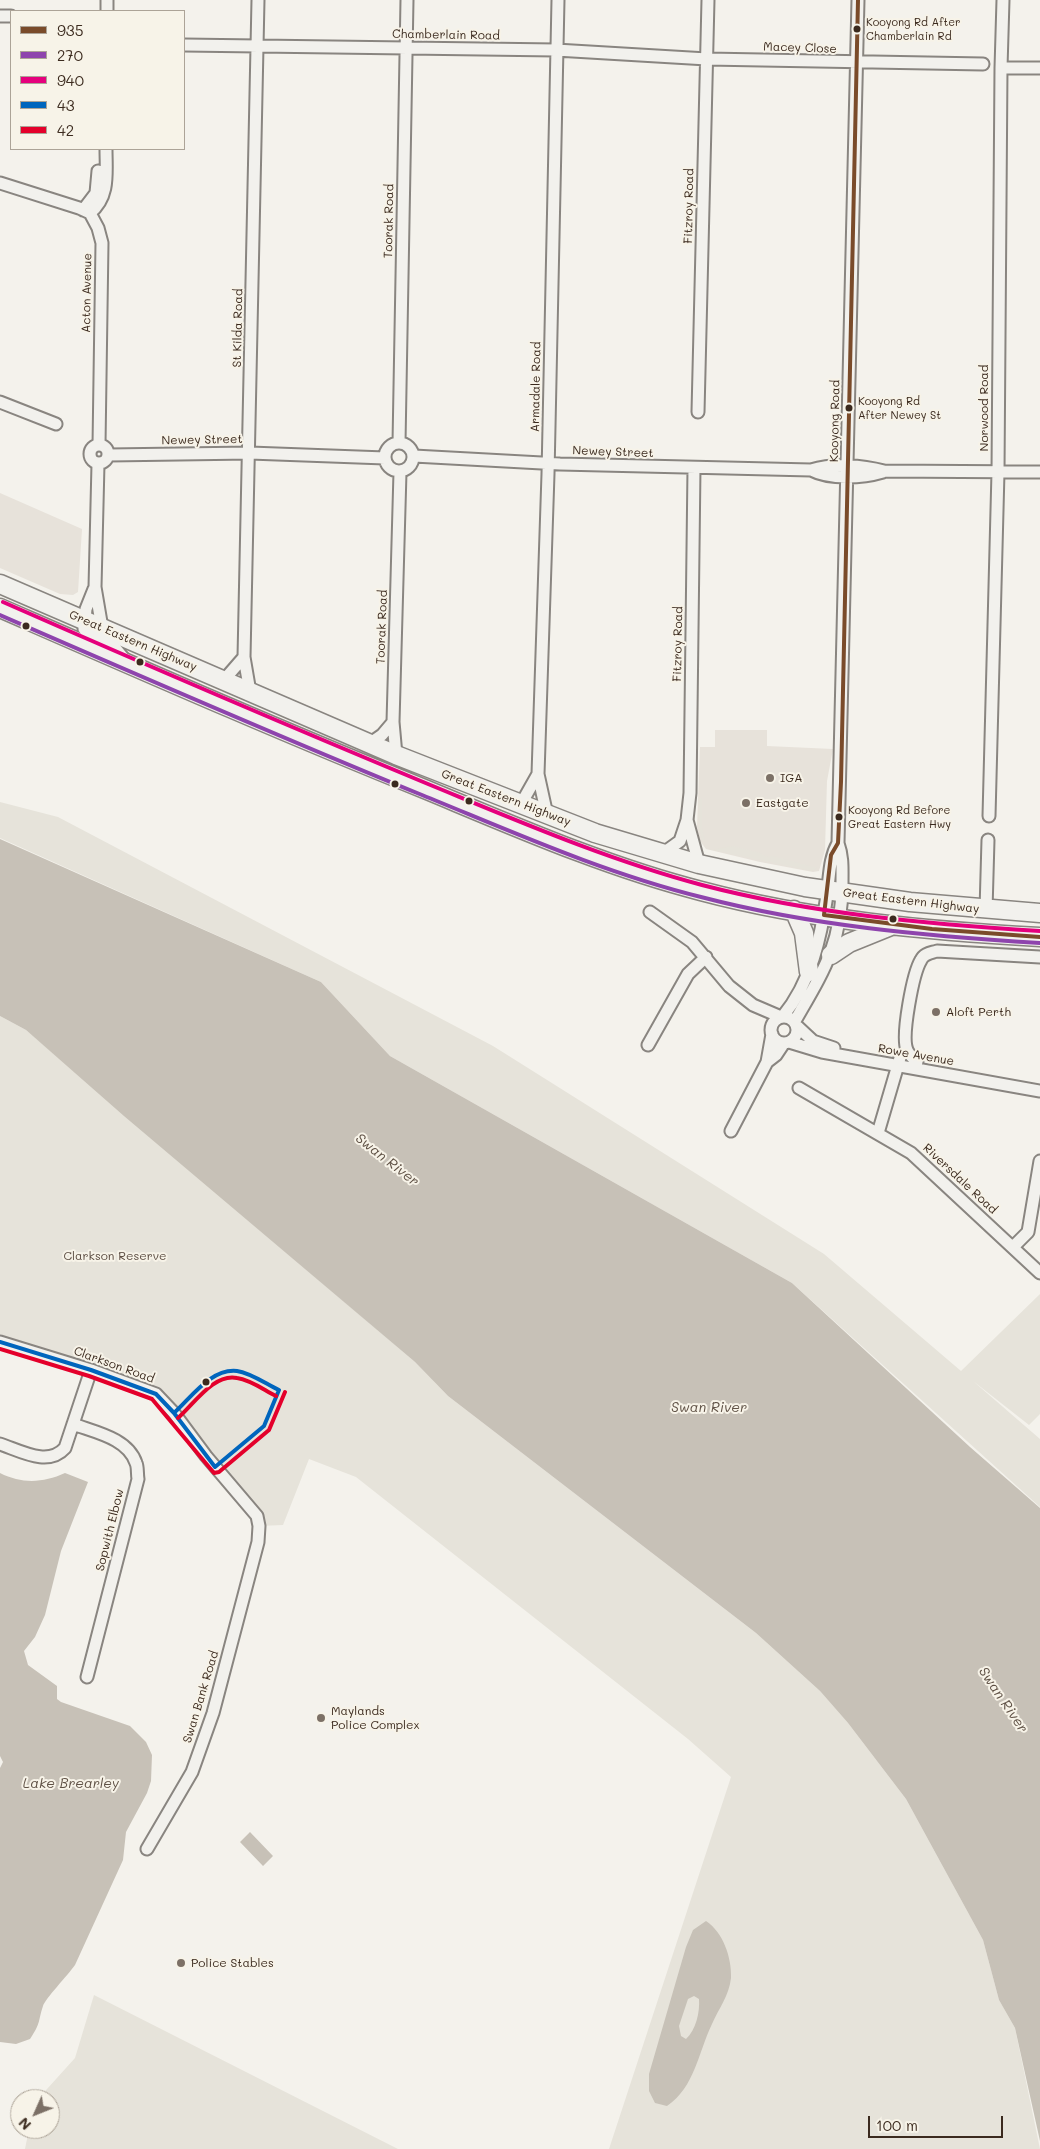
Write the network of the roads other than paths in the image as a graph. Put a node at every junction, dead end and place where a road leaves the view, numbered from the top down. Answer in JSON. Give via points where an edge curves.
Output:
{"nodes":[{"id":1,"x":258,"y":0,"type":"edge"},
{"id":2,"x":407,"y":0,"type":"edge"},
{"id":3,"x":558,"y":0,"type":"edge"},
{"id":4,"x":708,"y":0,"type":"edge"},
{"id":5,"x":858,"y":0,"type":"edge"},
{"id":6,"x":1003,"y":0,"type":"edge"},
{"id":7,"x":185,"y":46,"type":"edge"},
{"id":8,"x":257,"y":46,"type":"junction"},
{"id":9,"x":406,"y":48,"type":"junction"},
{"id":10,"x":556,"y":50,"type":"junction"},
{"id":11,"x":707,"y":59,"type":"junction"},
{"id":12,"x":856,"y":63,"type":"junction"},
{"id":13,"x":983,"y":64,"type":"dead end"},
{"id":14,"x":1001,"y":68,"type":"junction"},
{"id":15,"x":1040,"y":68,"type":"edge"},
{"id":16,"x":99,"y":150,"type":"edge"},
{"id":17,"x":106,"y":150,"type":"edge"},
{"id":18,"x":0,"y":183,"type":"edge"},
{"id":19,"x":87,"y":212,"type":"junction"},
{"id":20,"x":0,"y":402,"type":"edge"},
{"id":21,"x":698,"y":412,"type":"dead end"},
{"id":22,"x":56,"y":424,"type":"dead end"},
{"id":23,"x":399,"y":443,"type":"junction"},
{"id":24,"x":99,"y":445,"type":"junction"},
{"id":25,"x":250,"y":453,"type":"junction"},
{"id":26,"x":109,"y":456,"type":"junction"},
{"id":27,"x":414,"y":456,"type":"junction"},
{"id":28,"x":385,"y":458,"type":"junction"},
{"id":29,"x":98,"y":464,"type":"junction"},
{"id":30,"x":548,"y":464,"type":"junction"},
{"id":31,"x":694,"y":468,"type":"junction"},
{"id":32,"x":848,"y":471,"type":"junction"},
{"id":33,"x":400,"y":472,"type":"junction"},
{"id":34,"x":998,"y":472,"type":"junction"},
{"id":35,"x":1040,"y":472,"type":"edge"},
{"id":36,"x":0,"y":584,"type":"edge"},
{"id":37,"x":95,"y":588,"type":"junction"},
{"id":38,"x":0,"y":608,"type":"edge"},
{"id":39,"x":84,"y":620,"type":"junction"},
{"id":40,"x":102,"y":628,"type":"junction"},
{"id":41,"x":244,"y":657,"type":"junction"},
{"id":42,"x":127,"y":662,"type":"junction"},
{"id":43,"x":224,"y":680,"type":"junction"},
{"id":44,"x":250,"y":692,"type":"junction"},
{"id":45,"x":393,"y":722,"type":"junction"},
{"id":46,"x":369,"y":744,"type":"junction"},
{"id":47,"x":396,"y":755,"type":"junction"},
{"id":48,"x":538,"y":774,"type":"junction"},
{"id":49,"x":521,"y":804,"type":"junction"},
{"id":50,"x":547,"y":815,"type":"junction"},
{"id":51,"x":988,"y":816,"type":"dead end"},
{"id":52,"x":687,"y":820,"type":"junction"},
{"id":53,"x":988,"y":840,"type":"dead end"},
{"id":54,"x":662,"y":854,"type":"junction"},
{"id":55,"x":699,"y":864,"type":"junction"},
{"id":56,"x":835,"y":892,"type":"junction"},
{"id":57,"x":794,"y":910,"type":"junction"},
{"id":58,"x":986,"y":910,"type":"junction"},
{"id":59,"x":650,"y":912,"type":"dead end"},
{"id":60,"x":1040,"y":913,"type":"edge"},
{"id":61,"x":832,"y":917,"type":"junction"},
{"id":62,"x":891,"y":926,"type":"junction"},
{"id":63,"x":1040,"y":937,"type":"edge"},
{"id":64,"x":831,"y":955,"type":"junction"},
{"id":65,"x":1040,"y":956,"type":"edge"},
{"id":66,"x":706,"y":957,"type":"junction"},
{"id":67,"x":809,"y":972,"type":"junction"},
{"id":68,"x":753,"y":1005,"type":"junction"},
{"id":69,"x":782,"y":1016,"type":"junction"},
{"id":70,"x":796,"y":1024,"type":"junction"},
{"id":71,"x":771,"y":1032,"type":"junction"},
{"id":72,"x":786,"y":1043,"type":"junction"},
{"id":73,"x":648,"y":1045,"type":"dead end"},
{"id":74,"x":768,"y":1062,"type":"junction"},
{"id":75,"x":899,"y":1062,"type":"junction"},
{"id":76,"x":917,"y":1062,"type":"junction"},
{"id":77,"x":1040,"y":1083,"type":"edge"},
{"id":78,"x":799,"y":1088,"type":"dead end"},
{"id":79,"x":1040,"y":1091,"type":"edge"},
{"id":80,"x":731,"y":1131,"type":"dead end"},
{"id":81,"x":878,"y":1133,"type":"junction"},
{"id":82,"x":1040,"y":1161,"type":"edge"},
{"id":83,"x":1013,"y":1247,"type":"junction"},
{"id":84,"x":1040,"y":1273,"type":"edge"},
{"id":85,"x":0,"y":1342,"type":"edge"},
{"id":86,"x":91,"y":1370,"type":"junction"},
{"id":87,"x":73,"y":1424,"type":"junction"},
{"id":88,"x":0,"y":1444,"type":"edge"},
{"id":89,"x":258,"y":1542,"type":"joint"},
{"id":90,"x":86,"y":1678,"type":"dead end"},
{"id":91,"x":147,"y":1849,"type":"dead end"}],
"edges":[{"from":1,"to":8,"type":"street","name":"St Kilda Road"},
{"from":2,"to":9,"type":"street","name":"Toorak Road"},
{"from":3,"to":10,"type":"street","name":"Armadale Road"},
{"from":4,"to":11,"type":"street","name":"Fitzroy Road"},
{"from":5,"to":12,"type":"street","name":"Kooyong Road"},
{"from":6,"to":14,"type":"street","name":"Norwood Road"},
{"from":7,"to":8,"type":"street","name":"Chamberlain Road"},
{"from":8,"to":9,"type":"street","name":"Chamberlain Road"},
{"from":8,"to":25,"type":"street","name":"St Kilda Road"},
{"from":9,"to":10,"type":"street","name":"Chamberlain Road"},
{"from":9,"to":23,"type":"street","name":"Toorak Road"},
{"from":10,"to":11,"type":"street","name":"Chamberlain Road"},
{"from":10,"to":30,"type":"street","name":"Armadale Road"},
{"from":11,"to":12,"type":"street","name":"Macey Close"},
{"from":11,"to":21,"type":"street","name":"Fitzroy Road"},
{"from":12,"to":13,"type":"street","name":"Macey Close"},
{"from":12,"to":32,"type":"street","name":"Kooyong Road"},
{"from":14,"to":15,"type":"street"},
{"from":14,"to":34,"type":"street","name":"Norwood Road"},
{"from":16,"to":19,"type":"street","via":[[96,193]]},
{"from":17,"to":19,"type":"street","via":[[105,193],[99,206]]},
{"from":18,"to":19,"type":"street"},
{"from":19,"to":24,"type":"street","name":"Acton Avenue","via":[[98,228],[102,243]]},
{"from":20,"to":22,"type":"street"},
{"from":23,"to":27,"type":"street","via":[[411,449]]},
{"from":23,"to":28,"type":"street","via":[[391,445]]},
{"from":24,"to":26,"type":"street","via":[[106,448]]},
{"from":24,"to":29,"type":"street","via":[[94,447],[90,456]]},
{"from":25,"to":26,"type":"street","name":"Newey Street"},
{"from":25,"to":28,"type":"street","name":"Newey Street"},
{"from":25,"to":41,"type":"street","name":"St Kilda Road"},
{"from":26,"to":29,"type":"street"},
{"from":27,"to":30,"type":"street","name":"Newey Street"},
{"from":27,"to":33,"type":"street","via":[[408,469]]},
{"from":28,"to":33,"type":"street","via":[[388,466]]},
{"from":29,"to":37,"type":"street"},
{"from":30,"to":31,"type":"street","name":"Newey Street"},
{"from":30,"to":48,"type":"street","name":"Armadale Road"},
{"from":31,"to":32,"type":"street","name":"Newey Street","via":[[811,470],[821,475]]},
{"from":31,"to":52,"type":"street","name":"Fitzroy Road"},
{"from":32,"to":34,"type":"street","name":"Newey Street","via":[[870,467],[884,471]]},
{"from":32,"to":56,"type":"street","name":"Kooyong Road","via":[[838,843],[831,856]]},
{"from":33,"to":45,"type":"street","name":"Toorak Road"},
{"from":34,"to":35,"type":"street","name":"Newey Street"},
{"from":34,"to":51,"type":"street","name":"Norwood Road"},
{"from":36,"to":39,"type":"highway","name":"Great Eastern Highway"},
{"from":37,"to":39,"type":"street"},
{"from":37,"to":40,"type":"street"},
{"from":38,"to":42,"type":"highway","name":"Great Eastern Highway"},
{"from":39,"to":40,"type":"highway","name":"Great Eastern Highway"},
{"from":39,"to":42,"type":"street","via":[[87,634],[116,649]]},
{"from":40,"to":43,"type":"highway","name":"Great Eastern Highway"},
{"from":41,"to":43,"type":"street"},
{"from":41,"to":44,"type":"street","name":"St Kilda Road"},
{"from":42,"to":57,"type":"highway","name":"Great Eastern Highway","via":[[340,755],[615,864],[702,892]]},
{"from":43,"to":44,"type":"highway","name":"Great Eastern Highway"},
{"from":44,"to":46,"type":"highway","name":"Great Eastern Highway"},
{"from":45,"to":46,"type":"street"},
{"from":45,"to":47,"type":"street","name":"Toorak Road"},
{"from":46,"to":47,"type":"highway","name":"Great Eastern Highway"},
{"from":47,"to":49,"type":"highway","name":"Great Eastern Highway"},
{"from":48,"to":49,"type":"street","name":"Armadale Road"},
{"from":48,"to":50,"type":"street","name":"Armadale Road"},
{"from":49,"to":50,"type":"highway","name":"Great Eastern Highway"},
{"from":50,"to":54,"type":"highway","name":"Great Eastern Highway"},
{"from":52,"to":54,"type":"street","name":"Fitzroy Road","via":[[680,841]]},
{"from":52,"to":55,"type":"street","name":"Fitzroy Road"},
{"from":53,"to":58,"type":"street"},
{"from":54,"to":55,"type":"highway","name":"Great Eastern Highway"},
{"from":55,"to":56,"type":"highway","name":"Great Eastern Highway"},
{"from":56,"to":58,"type":"highway","name":"Great Eastern Highway"},
{"from":56,"to":61,"type":"street","name":"Kooyong Road"},
{"from":57,"to":61,"type":"highway","name":"Great Eastern Highway"},
{"from":57,"to":67,"type":"highway","via":[[804,933]]},
{"from":58,"to":60,"type":"highway","name":"Great Eastern Highway"},
{"from":59,"to":66,"type":"street","via":[[687,937]]},
{"from":61,"to":62,"type":"highway","name":"Great Eastern Highway"},
{"from":61,"to":64,"type":"street"},
{"from":61,"to":67,"type":"street"},
{"from":62,"to":63,"type":"highway","name":"Great Eastern Highway"},
{"from":62,"to":64,"type":"highway","via":[[849,943]]},
{"from":64,"to":70,"type":"street"},
{"from":65,"to":76,"type":"street","via":[[927,953],[921,959],[916,974],[904,1038],[906,1050]]},
{"from":66,"to":68,"type":"street","via":[[729,986]]},
{"from":66,"to":73,"type":"street","via":[[688,974]]},
{"from":67,"to":69,"type":"street"},
{"from":68,"to":69,"type":"street"},
{"from":68,"to":71,"type":"street"},
{"from":69,"to":70,"type":"street"},
{"from":69,"to":71,"type":"street","via":[[774,1021]]},
{"from":70,"to":72,"type":"street","via":[[796,1036]]},
{"from":70,"to":75,"type":"street","name":"Rowe Avenue","via":[[813,1041],[827,1047]]},
{"from":71,"to":72,"type":"street","via":[[776,1040]]},
{"from":71,"to":74,"type":"street"},
{"from":72,"to":74,"type":"street"},
{"from":72,"to":75,"type":"street","name":"Rowe Avenue","via":[[822,1052]]},
{"from":74,"to":80,"type":"street"},
{"from":75,"to":76,"type":"street","name":"Rowe Avenue"},
{"from":75,"to":79,"type":"street","name":"Rowe Avenue"},
{"from":75,"to":81,"type":"street"},
{"from":76,"to":77,"type":"street","name":"Rowe Avenue"},
{"from":78,"to":81,"type":"street","name":"Riversdale Road"},
{"from":81,"to":83,"type":"street","name":"Riversdale Road","via":[[912,1153]]},
{"from":82,"to":83,"type":"street","via":[[1028,1232]]},
{"from":83,"to":84,"type":"street","name":"Riversdale Road"},
{"from":85,"to":86,"type":"street","name":"Clarkson Road"},
{"from":86,"to":87,"type":"street"},
{"from":86,"to":89,"type":"street","name":"Clarkson Road","via":[[156,1394],[164,1402],[257,1516]]},
{"from":87,"to":88,"type":"street","via":[[64,1448],[57,1456],[44,1458]]},
{"from":87,"to":90,"type":"street","name":"Sopwith Elbow","via":[[123,1446],[136,1462],[138,1479]]},
{"from":89,"to":91,"type":"street","name":"Swan Bank Road","via":[[213,1713],[192,1772]]}]}
